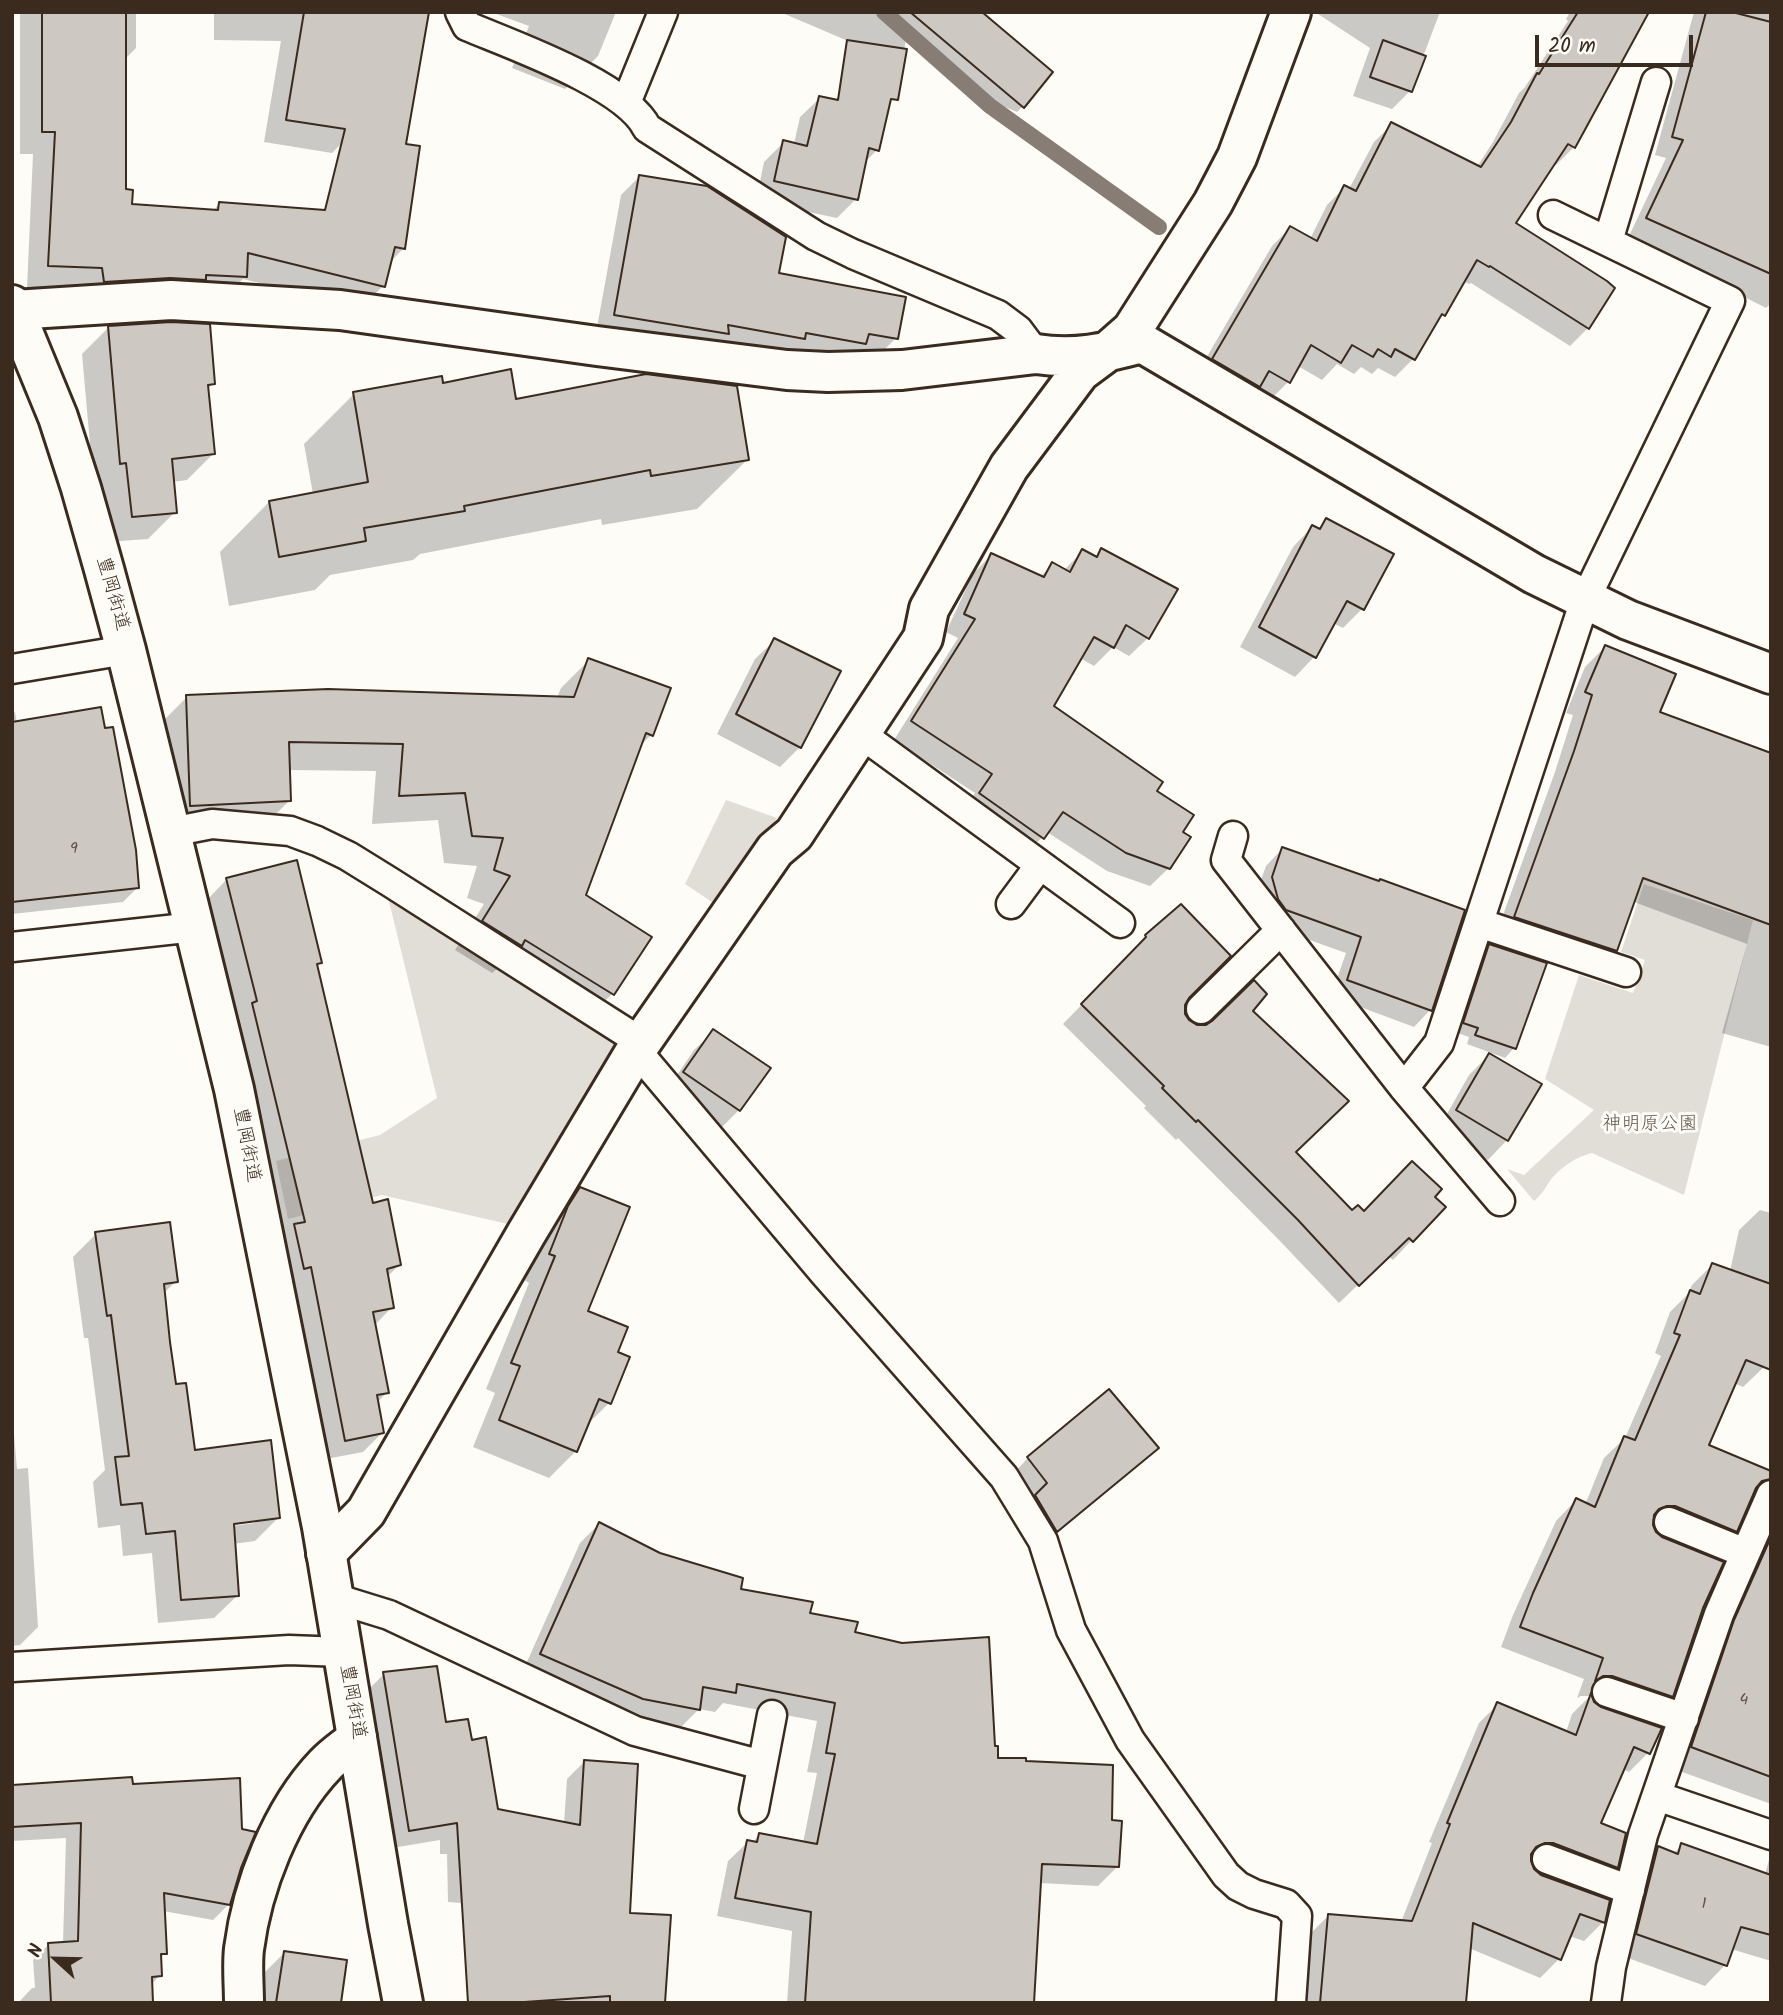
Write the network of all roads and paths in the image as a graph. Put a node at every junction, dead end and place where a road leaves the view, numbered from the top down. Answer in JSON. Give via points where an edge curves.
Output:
{"nodes":[{"id":1,"x":460,"y":12,"type":"edge"},
{"id":2,"x":663,"y":12,"type":"edge"},
{"id":3,"x":1291,"y":12,"type":"edge"},
{"id":4,"x":1656,"y":82,"type":"dead end"},
{"id":5,"x":626,"y":103,"type":"junction"},
{"id":6,"x":1553,"y":215,"type":"dead end"},
{"id":7,"x":1608,"y":242,"type":"junction"},
{"id":8,"x":13,"y":307,"type":"edge"},
{"id":9,"x":1107,"y":352,"type":"junction"},
{"id":10,"x":1036,"y":354,"type":"junction"},
{"id":11,"x":1585,"y":600,"type":"junction"},
{"id":12,"x":127,"y":650,"type":"junction"},
{"id":13,"x":12,"y":669,"type":"edge"},
{"id":14,"x":1771,"y":674,"type":"edge"},
{"id":15,"x":861,"y":734,"type":"junction"},
{"id":16,"x":172,"y":832,"type":"junction"},
{"id":17,"x":1233,"y":836,"type":"dead end"},
{"id":18,"x":1040,"y":865,"type":"junction"},
{"id":19,"x":1011,"y":904,"type":"dead end"},
{"id":20,"x":1120,"y":923,"type":"dead end"},
{"id":21,"x":1479,"y":923,"type":"junction"},
{"id":22,"x":195,"y":927,"type":"junction"},
{"id":23,"x":1281,"y":930,"type":"junction"},
{"id":24,"x":12,"y":947,"type":"edge"},
{"id":25,"x":1626,"y":972,"type":"dead end"},
{"id":26,"x":1201,"y":1009,"type":"dead end"},
{"id":27,"x":636,"y":1049,"type":"junction"},
{"id":28,"x":1404,"y":1088,"type":"junction"},
{"id":29,"x":1500,"y":1201,"type":"dead end"},
{"id":30,"x":1769,"y":1503,"type":"edge"},
{"id":31,"x":1669,"y":1522,"type":"dead end"},
{"id":32,"x":326,"y":1553,"type":"junction"},
{"id":33,"x":1745,"y":1553,"type":"junction"},
{"id":34,"x":334,"y":1598,"type":"junction"},
{"id":35,"x":343,"y":1652,"type":"junction"},
{"id":36,"x":12,"y":1667,"type":"edge"},
{"id":37,"x":1607,"y":1692,"type":"dead end"},
{"id":38,"x":772,"y":1715,"type":"dead end"},
{"id":39,"x":1684,"y":1718,"type":"junction"},
{"id":40,"x":357,"y":1738,"type":"junction"},
{"id":41,"x":762,"y":1765,"type":"junction"},
{"id":42,"x":1657,"y":1796,"type":"junction"},
{"id":43,"x":754,"y":1809,"type":"dead end"},
{"id":44,"x":1771,"y":1835,"type":"edge"},
{"id":45,"x":1547,"y":1859,"type":"dead end"},
{"id":46,"x":1630,"y":1890,"type":"junction"},
{"id":47,"x":244,"y":2003,"type":"edge"},
{"id":48,"x":403,"y":2003,"type":"edge"},
{"id":49,"x":1291,"y":2003,"type":"edge"},
{"id":50,"x":1606,"y":2003,"type":"edge"}],
"edges":[{"from":1,"to":5,"type":"lane","via":[[467,26],[587,78]]},
{"from":2,"to":5,"type":"lane"},
{"from":3,"to":9,"type":"street","via":[[1237,156],[1213,203],[1132,330]]},
{"from":4,"to":7,"type":"lane"},
{"from":5,"to":10,"type":"lane","via":[[647,128],[816,236],[998,315],[1018,330]]},
{"from":6,"to":7,"type":"lane"},
{"from":7,"to":11,"type":"lane","via":[[1730,301]]},
{"from":8,"to":10,"type":"street","via":[[171,300],[340,310],[828,372],[902,370]]},
{"from":8,"to":12,"type":"street","name":"豊岡街道","via":[[58,417]]},
{"from":9,"to":10,"type":"street","via":[[1075,357]]},
{"from":9,"to":11,"type":"street","via":[[1142,343]]},
{"from":9,"to":15,"type":"street","via":[[1080,372],[1009,467],[929,610],[923,638]]},
{"from":11,"to":14,"type":"street"},
{"from":11,"to":21,"type":"lane"},
{"from":12,"to":13,"type":"lane"},
{"from":12,"to":16,"type":"street","name":"豊岡街道"},
{"from":15,"to":18,"type":"lane"},
{"from":15,"to":27,"type":"street","via":[[794,834],[775,850]]},
{"from":16,"to":22,"type":"street","name":"豊岡街道"},
{"from":16,"to":27,"type":"lane","via":[[212,824],[290,831],[317,841],[390,882],[630,1035]]},
{"from":17,"to":23,"type":"lane","via":[[1226,860]]},
{"from":18,"to":19,"type":"lane"},
{"from":18,"to":20,"type":"lane"},
{"from":21,"to":25,"type":"lane"},
{"from":21,"to":28,"type":"lane","via":[[1439,1043]]},
{"from":22,"to":24,"type":"lane"},
{"from":22,"to":32,"type":"street","name":"豊岡街道","via":[[234,1089]]},
{"from":23,"to":26,"type":"lane"},
{"from":23,"to":28,"type":"lane"},
{"from":27,"to":32,"type":"street","via":[[366,1512]]},
{"from":27,"to":49,"type":"lane","via":[[1004,1477],[1043,1541],[1071,1630],[1130,1740],[1226,1875],[1254,1894],[1286,1904],[1297,1916]]},
{"from":28,"to":29,"type":"lane"},
{"from":30,"to":33,"type":"lane"},
{"from":31,"to":33,"type":"lane"},
{"from":32,"to":34,"type":"street","name":"豊岡街道"},
{"from":33,"to":39,"type":"lane"},
{"from":34,"to":35,"type":"street","name":"豊岡街道"},
{"from":34,"to":41,"type":"lane","via":[[389,1615],[635,1731]]},
{"from":35,"to":36,"type":"lane","via":[[289,1650]]},
{"from":35,"to":40,"type":"street","name":"豊岡街道"},
{"from":37,"to":39,"type":"lane"},
{"from":38,"to":41,"type":"lane"},
{"from":39,"to":42,"type":"lane"},
{"from":40,"to":47,"type":"street","via":[[324,1766],[280,1830],[263,1870],[246,1940]]},
{"from":40,"to":48,"type":"street","name":"豊岡街道"},
{"from":41,"to":43,"type":"lane"},
{"from":42,"to":44,"type":"lane"},
{"from":42,"to":46,"type":"lane"},
{"from":45,"to":46,"type":"lane"},
{"from":46,"to":50,"type":"lane"}]}
